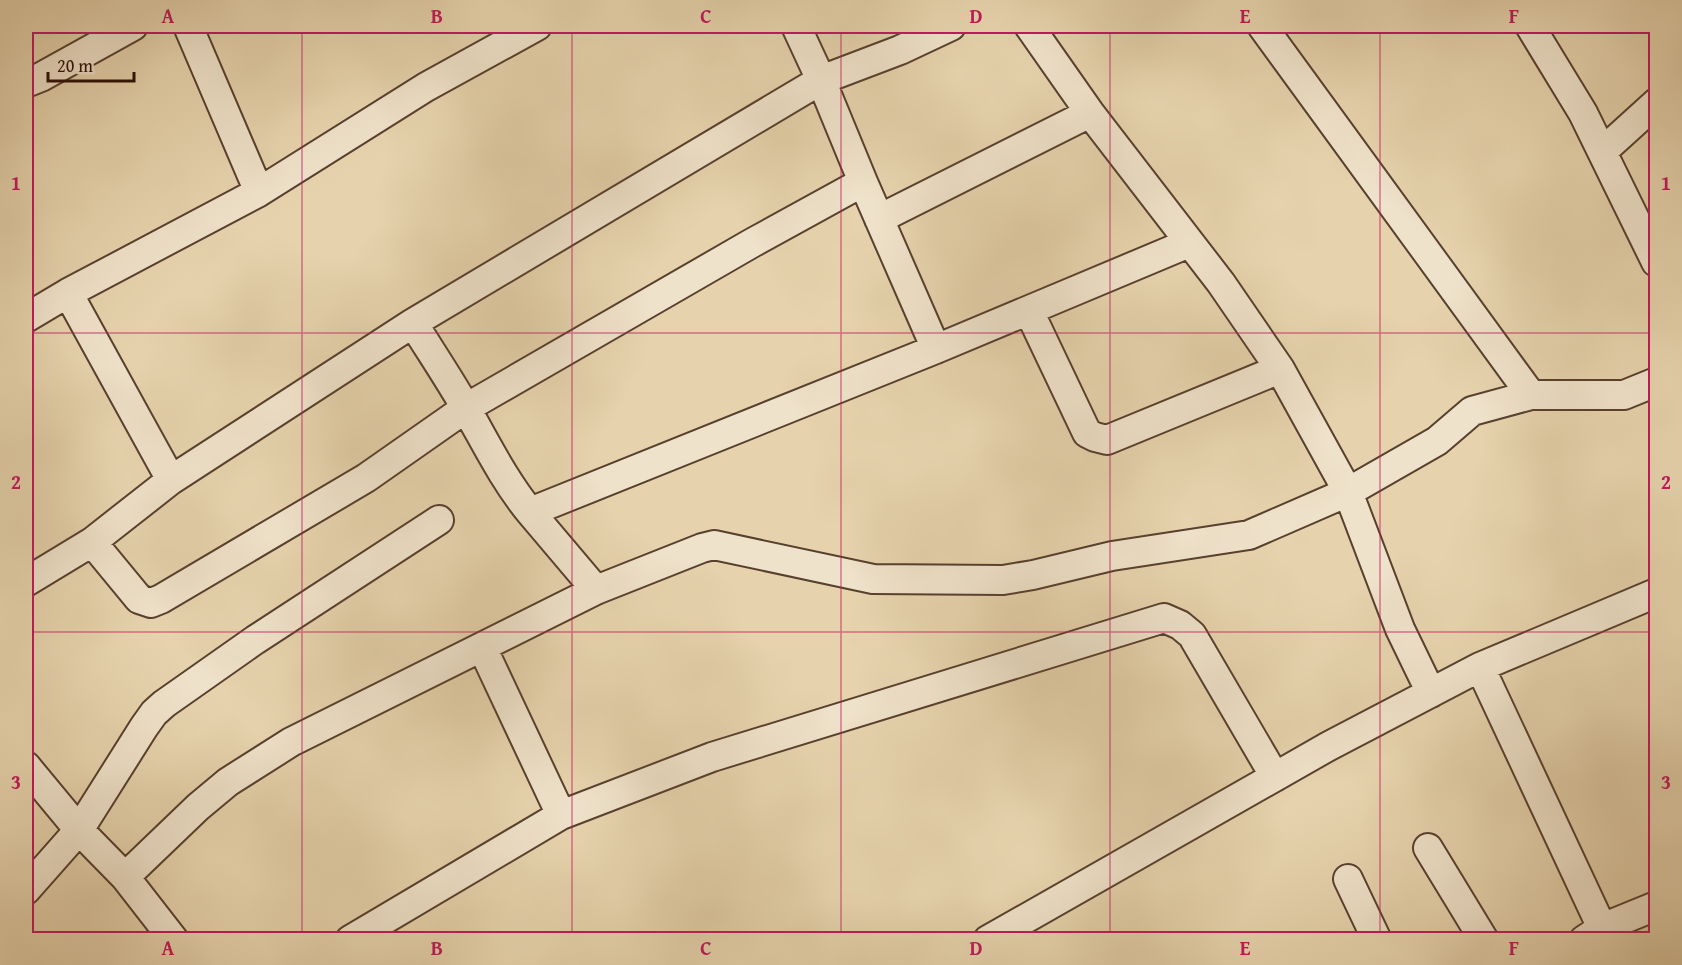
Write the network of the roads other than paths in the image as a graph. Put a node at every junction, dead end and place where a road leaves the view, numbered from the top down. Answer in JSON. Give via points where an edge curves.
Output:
{"nodes":[{"id":1,"x":133,"y":26,"type":"edge"},
{"id":2,"x":188,"y":26,"type":"edge"},
{"id":3,"x":537,"y":26,"type":"edge"},
{"id":4,"x":796,"y":26,"type":"edge"},
{"id":5,"x":951,"y":26,"type":"edge"},
{"id":6,"x":1029,"y":26,"type":"edge"},
{"id":7,"x":1262,"y":26,"type":"edge"},
{"id":8,"x":1530,"y":26,"type":"edge"},
{"id":9,"x":821,"y":80,"type":"junction"},
{"id":10,"x":26,"y":82,"type":"edge"},
{"id":11,"x":1656,"y":103,"type":"edge"},
{"id":12,"x":1090,"y":113,"type":"junction"},
{"id":13,"x":1602,"y":152,"type":"junction"},
{"id":14,"x":863,"y":183,"type":"junction"},
{"id":15,"x":259,"y":192,"type":"junction"},
{"id":16,"x":879,"y":219,"type":"junction"},
{"id":17,"x":1190,"y":243,"type":"junction"},
{"id":18,"x":1656,"y":262,"type":"edge"},
{"id":19,"x":68,"y":293,"type":"junction"},
{"id":20,"x":1029,"y":311,"type":"junction"},
{"id":21,"x":26,"y":318,"type":"edge"},
{"id":22,"x":413,"y":323,"type":"junction"},
{"id":23,"x":936,"y":349,"type":"junction"},
{"id":24,"x":1280,"y":369,"type":"junction"},
{"id":25,"x":1656,"y":382,"type":"edge"},
{"id":26,"x":1531,"y":394,"type":"junction"},
{"id":27,"x":466,"y":408,"type":"junction"},
{"id":28,"x":171,"y":480,"type":"junction"},
{"id":29,"x":1348,"y":492,"type":"junction"},
{"id":30,"x":530,"y":512,"type":"junction"},
{"id":31,"x":439,"y":520,"type":"dead end"},
{"id":32,"x":92,"y":542,"type":"junction"},
{"id":33,"x":26,"y":582,"type":"edge"},
{"id":34,"x":596,"y":590,"type":"junction"},
{"id":35,"x":1656,"y":593,"type":"edge"},
{"id":36,"x":482,"y":647,"type":"junction"},
{"id":37,"x":1480,"y":667,"type":"junction"},
{"id":38,"x":1431,"y":693,"type":"junction"},
{"id":39,"x":27,"y":770,"type":"edge"},
{"id":40,"x":1275,"y":777,"type":"junction"},
{"id":41,"x":561,"y":815,"type":"junction"},
{"id":42,"x":79,"y":830,"type":"junction"},
{"id":43,"x":1428,"y":848,"type":"dead end"},
{"id":44,"x":125,"y":878,"type":"junction"},
{"id":45,"x":1348,"y":879,"type":"dead end"},
{"id":46,"x":26,"y":890,"type":"edge"},
{"id":47,"x":1656,"y":906,"type":"edge"},
{"id":48,"x":1593,"y":934,"type":"edge"},
{"id":49,"x":174,"y":939,"type":"edge"},
{"id":50,"x":350,"y":939,"type":"edge"},
{"id":51,"x":988,"y":939,"type":"edge"},
{"id":52,"x":1377,"y":939,"type":"edge"},
{"id":53,"x":1484,"y":939,"type":"edge"}],
"edges":[{"from":1,"to":10,"type":"street"},
{"from":2,"to":15,"type":"street"},
{"from":3,"to":15,"type":"street","via":[[426,87]]},
{"from":4,"to":9,"type":"street"},
{"from":5,"to":9,"type":"street"},
{"from":6,"to":12,"type":"street"},
{"from":7,"to":26,"type":"street"},
{"from":8,"to":13,"type":"street"},
{"from":9,"to":14,"type":"street"},
{"from":9,"to":22,"type":"street"},
{"from":11,"to":13,"type":"street"},
{"from":12,"to":16,"type":"street"},
{"from":12,"to":17,"type":"street"},
{"from":13,"to":18,"type":"street"},
{"from":14,"to":16,"type":"street"},
{"from":14,"to":27,"type":"street"},
{"from":15,"to":19,"type":"street"},
{"from":16,"to":23,"type":"street"},
{"from":17,"to":20,"type":"street"},
{"from":17,"to":24,"type":"street"},
{"from":19,"to":21,"type":"street"},
{"from":19,"to":28,"type":"street"},
{"from":20,"to":23,"type":"street"},
{"from":20,"to":24,"type":"street","via":[[1087,433],[1107,440]]},
{"from":22,"to":27,"type":"street"},
{"from":22,"to":28,"type":"street"},
{"from":23,"to":30,"type":"street"},
{"from":24,"to":29,"type":"street"},
{"from":25,"to":26,"type":"street","via":[[1624,395]]},
{"from":26,"to":29,"type":"street","via":[[1472,411],[1437,441]]},
{"from":27,"to":30,"type":"street","via":[[516,495]]},
{"from":27,"to":32,"type":"street","via":[[366,478],[152,603],[139,599]]},
{"from":28,"to":32,"type":"street"},
{"from":29,"to":34,"type":"street","via":[[1250,535],[1112,556],[1003,580],[873,579],[714,545]]},
{"from":29,"to":38,"type":"street","via":[[1400,629]]},
{"from":30,"to":34,"type":"street"},
{"from":31,"to":42,"type":"street","via":[[164,704],[144,727]]},
{"from":32,"to":33,"type":"street"},
{"from":34,"to":36,"type":"street"},
{"from":35,"to":37,"type":"street"},
{"from":36,"to":41,"type":"street"},
{"from":36,"to":44,"type":"street","via":[[291,742],[228,782]]},
{"from":37,"to":38,"type":"street"},
{"from":37,"to":48,"type":"street"},
{"from":38,"to":40,"type":"street"},
{"from":39,"to":42,"type":"street"},
{"from":40,"to":41,"type":"street","via":[[1192,635],[1164,618],[712,757]]},
{"from":40,"to":51,"type":"street"},
{"from":41,"to":50,"type":"street"},
{"from":42,"to":44,"type":"street"},
{"from":42,"to":46,"type":"street"},
{"from":43,"to":53,"type":"street"},
{"from":44,"to":49,"type":"street"},
{"from":45,"to":52,"type":"street"},
{"from":47,"to":48,"type":"street"}]}
